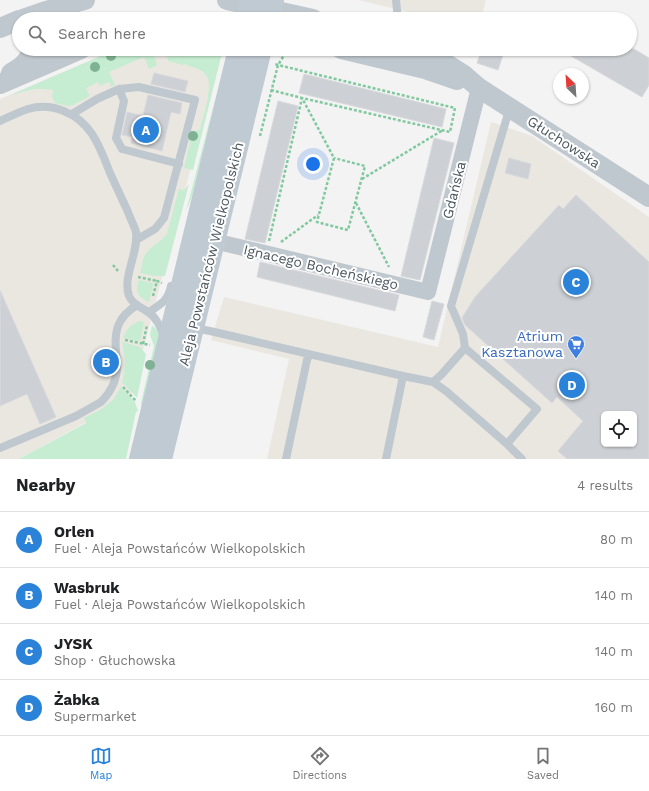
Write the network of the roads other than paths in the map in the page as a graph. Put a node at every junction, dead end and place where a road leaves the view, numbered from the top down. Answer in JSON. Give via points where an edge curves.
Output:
{"nodes":[{"id":1,"x":85,"y":0,"type":"edge"},
{"id":2,"x":227,"y":0,"type":"edge"},
{"id":3,"x":396,"y":0,"type":"edge"},
{"id":4,"x":260,"y":9,"type":"edge"},
{"id":5,"x":43,"y":12,"type":"edge"},
{"id":6,"x":276,"y":12,"type":"edge"},
{"id":7,"x":397,"y":12,"type":"edge"},
{"id":8,"x":30,"y":56,"type":"edge"},
{"id":9,"x":64,"y":56,"type":"edge"},
{"id":10,"x":238,"y":56,"type":"edge"},
{"id":11,"x":267,"y":56,"type":"edge"},
{"id":12,"x":425,"y":56,"type":"edge"},
{"id":13,"x":0,"y":83,"type":"edge"},
{"id":14,"x":479,"y":88,"type":"junction"},
{"id":15,"x":119,"y":89,"type":"junction"},
{"id":16,"x":510,"y":107,"type":"junction"},
{"id":17,"x":72,"y":114,"type":"junction"},
{"id":18,"x":0,"y":121,"type":"edge"},
{"id":19,"x":179,"y":164,"type":"junction"},
{"id":20,"x":649,"y":197,"type":"edge"},
{"id":21,"x":136,"y":240,"type":"junction"},
{"id":22,"x":214,"y":241,"type":"junction"},
{"id":23,"x":188,"y":262,"type":"junction"},
{"id":24,"x":428,"y":292,"type":"joint"},
{"id":25,"x":137,"y":305,"type":"junction"},
{"id":26,"x":149,"y":312,"type":"junction"},
{"id":27,"x":193,"y":328,"type":"junction"},
{"id":28,"x":465,"y":348,"type":"junction"},
{"id":29,"x":166,"y":350,"type":"junction"},
{"id":30,"x":309,"y":355,"type":"junction"},
{"id":31,"x":403,"y":376,"type":"junction"},
{"id":32,"x":433,"y":382,"type":"junction"},
{"id":33,"x":507,"y":444,"type":"junction"},
{"id":34,"x":0,"y":448,"type":"edge"},
{"id":35,"x":140,"y":459,"type":"edge"},
{"id":36,"x":161,"y":459,"type":"edge"},
{"id":37,"x":286,"y":459,"type":"edge"},
{"id":38,"x":386,"y":459,"type":"edge"},
{"id":39,"x":522,"y":459,"type":"edge"}],
"edges":[{"from":1,"to":5,"type":"street"},
{"from":2,"to":4,"type":"street"},
{"from":3,"to":7,"type":"lane"},
{"from":4,"to":6,"type":"street"},
{"from":8,"to":13,"type":"street","via":[[20,68]]},
{"from":9,"to":13,"type":"street"},
{"from":10,"to":23,"type":"main road","name":"Aleja Powstańców Wielkopolskich"},
{"from":11,"to":22,"type":"main road","name":"Aleja Powstańców Wielkopolskich"},
{"from":12,"to":14,"type":"street","name":"Głuchowska","via":[[434,57],[458,71]]},
{"from":14,"to":16,"type":"street","name":"Głuchowska"},
{"from":14,"to":24,"type":"street","name":"Gdańska"},
{"from":15,"to":17,"type":"lane"},
{"from":15,"to":19,"type":"lane","via":[[124,101],[116,138],[122,149]]},
{"from":15,"to":19,"type":"lane","via":[[139,87],[195,100]]},
{"from":16,"to":20,"type":"street","name":"Głuchowska"},
{"from":16,"to":28,"type":"lane","via":[[451,306],[463,334]]},
{"from":17,"to":18,"type":"lane","via":[[59,109],[36,107]]},
{"from":17,"to":21,"type":"lane","via":[[88,128],[95,139],[135,228]]},
{"from":19,"to":21,"type":"lane","via":[[162,221],[155,229]]},
{"from":21,"to":25,"type":"lane","via":[[128,288],[130,298]]},
{"from":22,"to":24,"type":"street","name":"Ignacego Bocheńskiego"},
{"from":22,"to":27,"type":"main road","name":"Aleja Powstańców Wielkopolskich"},
{"from":23,"to":26,"type":"lane","via":[[174,276],[169,295]]},
{"from":23,"to":29,"type":"main road","name":"Aleja Powstańców Wielkopolskich"},
{"from":25,"to":26,"type":"lane"},
{"from":25,"to":34,"type":"lane","via":[[125,314],[117,328],[116,379],[101,402],[76,416]]},
{"from":26,"to":29,"type":"lane","via":[[159,325]]},
{"from":27,"to":30,"type":"lane"},
{"from":27,"to":36,"type":"main road","name":"Aleja Powstańców Wielkopolskich"},
{"from":28,"to":32,"type":"lane"},
{"from":28,"to":33,"type":"lane","via":[[537,409]]},
{"from":29,"to":35,"type":"main road","name":"Aleja Powstańców Wielkopolskich"},
{"from":30,"to":31,"type":"lane"},
{"from":30,"to":37,"type":"lane"},
{"from":31,"to":32,"type":"lane"},
{"from":31,"to":38,"type":"lane"},
{"from":32,"to":33,"type":"lane"},
{"from":33,"to":39,"type":"lane"}]}
